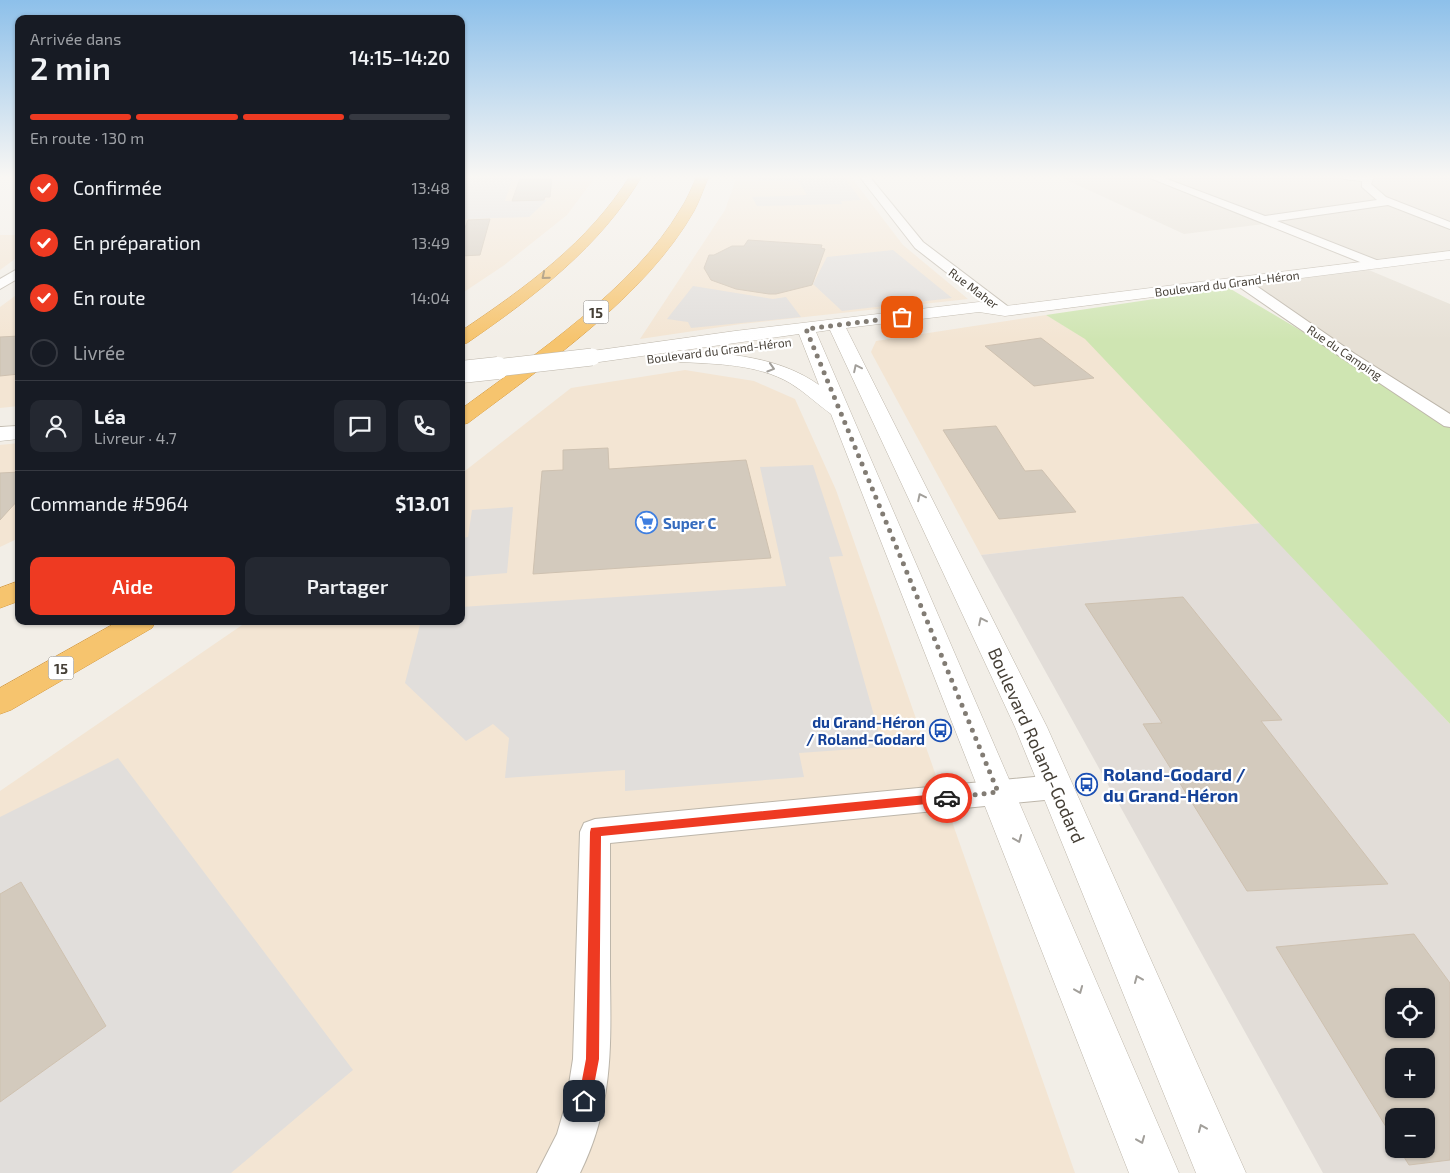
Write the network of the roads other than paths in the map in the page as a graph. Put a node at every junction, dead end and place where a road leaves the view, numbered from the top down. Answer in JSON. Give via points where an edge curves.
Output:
{"nodes":[{"id":1,"x":593,"y":231,"type":"edge"},
{"id":2,"x":673,"y":231,"type":"edge"},
{"id":3,"x":907,"y":231,"type":"edge"},
{"id":4,"x":1292,"y":231,"type":"edge"},
{"id":5,"x":1450,"y":254,"type":"edge"},
{"id":6,"x":1374,"y":264,"type":"junction"},
{"id":7,"x":15,"y":275,"type":"edge"},
{"id":8,"x":1240,"y":281,"type":"junction"},
{"id":9,"x":0,"y":285,"type":"edge"},
{"id":10,"x":1005,"y":311,"type":"junction"},
{"id":11,"x":839,"y":330,"type":"junction"},
{"id":12,"x":809,"y":334,"type":"junction"},
{"id":13,"x":465,"y":336,"type":"edge"},
{"id":14,"x":680,"y":356,"type":"junction"},
{"id":15,"x":587,"y":362,"type":"junction"},
{"id":16,"x":465,"y":372,"type":"edge"},
{"id":17,"x":465,"y":381,"type":"edge"},
{"id":18,"x":842,"y":413,"type":"junction"},
{"id":19,"x":15,"y":416,"type":"edge"},
{"id":20,"x":465,"y":416,"type":"edge"},
{"id":21,"x":0,"y":418,"type":"edge"},
{"id":22,"x":1450,"y":422,"type":"edge"},
{"id":23,"x":15,"y":432,"type":"edge"},
{"id":24,"x":0,"y":434,"type":"edge"},
{"id":25,"x":15,"y":592,"type":"edge"},
{"id":26,"x":0,"y":599,"type":"edge"},
{"id":27,"x":132,"y":627,"type":"edge"},
{"id":28,"x":0,"y":702,"type":"edge"},
{"id":29,"x":0,"y":718,"type":"edge"},
{"id":30,"x":1055,"y":787,"type":"junction"},
{"id":31,"x":998,"y":792,"type":"junction"},
{"id":32,"x":557,"y":1173,"type":"edge"},
{"id":33,"x":1154,"y":1173,"type":"edge"},
{"id":34,"x":1221,"y":1173,"type":"edge"}],
"edges":[{"from":1,"to":13,"type":"highway","one_way":true,"via":[[527,291]]},
{"from":2,"to":20,"type":"highway","number":"15","via":[[656,252],[589,319]]},
{"from":3,"to":10,"type":"street","name":"Rue Maher","via":[[919,245]]},
{"from":4,"to":6,"type":"street"},
{"from":5,"to":6,"type":"street","name":"Boulevard du Grand-Héron"},
{"from":6,"to":8,"type":"street","name":"Boulevard du Grand-Héron"},
{"from":7,"to":9,"type":"street"},
{"from":8,"to":10,"type":"street","name":"Boulevard du Grand-Héron"},
{"from":8,"to":22,"type":"street","name":"Rue du Camping"},
{"from":10,"to":11,"type":"street","name":"Boulevard du Grand-Héron","via":[[965,320]]},
{"from":11,"to":12,"type":"street","name":"Boulevard du Grand-Héron"},
{"from":30,"to":11,"type":"street","name":"Boulevard Roland-Godard","one_way":true,"via":[[998,654]]},
{"from":12,"to":14,"type":"street","name":"Boulevard du Grand-Héron"},
{"from":12,"to":15,"type":"street","name":"Boulevard du Grand-Héron","via":[[715,339]]},
{"from":12,"to":18,"type":"street"},
{"from":14,"to":15,"type":"street","name":"Boulevard du Grand-Héron"},
{"from":14,"to":18,"type":"street","one_way":true,"via":[[731,360],[774,369],[799,380]]},
{"from":15,"to":16,"type":"street","name":"Boulevard du Grand-Héron","bridge":true},
{"from":15,"to":17,"type":"street","name":"Boulevard du Grand-Héron"},
{"from":18,"to":31,"type":"street"},
{"from":19,"to":21,"type":"street"},
{"from":23,"to":24,"type":"street"},
{"from":25,"to":26,"type":"highway"},
{"from":27,"to":28,"type":"highway","number":"15"},
{"from":27,"to":29,"type":"highway"},
{"from":30,"to":31,"type":"street"},
{"from":34,"to":30,"type":"street","name":"Boulevard Roland-Godard","one_way":true},
{"from":31,"to":32,"type":"street","via":[[595,832],[592,1059],[575,1139]]},
{"from":31,"to":33,"type":"street","one_way":true}]}
